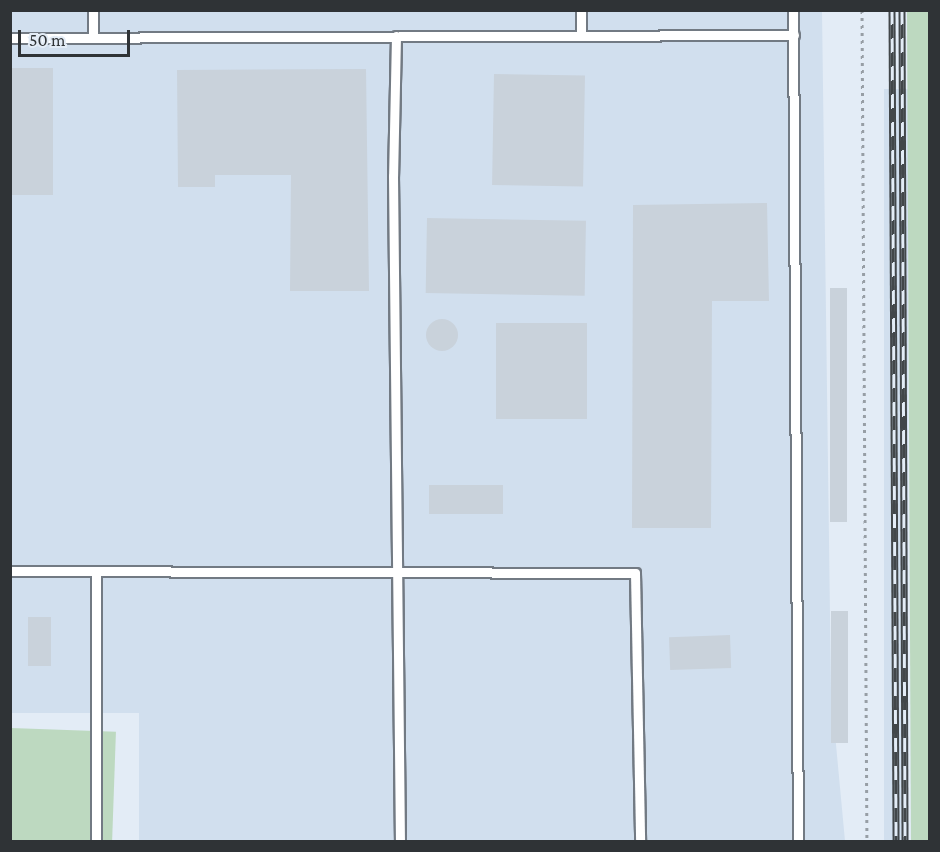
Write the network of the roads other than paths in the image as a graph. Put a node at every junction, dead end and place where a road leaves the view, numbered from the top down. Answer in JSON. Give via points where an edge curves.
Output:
{"nodes":[{"id":1,"x":93,"y":10,"type":"edge"},
{"id":2,"x":581,"y":10,"type":"edge"},
{"id":3,"x":794,"y":10,"type":"edge"},
{"id":4,"x":581,"y":35,"type":"junction"},
{"id":5,"x":794,"y":35,"type":"junction"},
{"id":6,"x":396,"y":36,"type":"junction"},
{"id":7,"x":10,"y":38,"type":"edge"},
{"id":8,"x":93,"y":38,"type":"junction"},
{"id":9,"x":10,"y":572,"type":"edge"},
{"id":10,"x":96,"y":572,"type":"junction"},
{"id":11,"x":396,"y":572,"type":"junction"},
{"id":12,"x":96,"y":842,"type":"edge"},
{"id":13,"x":400,"y":842,"type":"edge"},
{"id":14,"x":640,"y":842,"type":"edge"},
{"id":15,"x":798,"y":842,"type":"edge"}],
"edges":[{"from":1,"to":8,"type":"lane"},
{"from":2,"to":4,"type":"lane"},
{"from":3,"to":5,"type":"lane"},
{"from":4,"to":5,"type":"lane"},
{"from":4,"to":6,"type":"lane"},
{"from":5,"to":15,"type":"lane"},
{"from":6,"to":8,"type":"lane"},
{"from":6,"to":11,"type":"lane"},
{"from":7,"to":8,"type":"lane"},
{"from":9,"to":10,"type":"lane"},
{"from":10,"to":11,"type":"lane"},
{"from":10,"to":12,"type":"lane"},
{"from":11,"to":13,"type":"lane"},
{"from":11,"to":14,"type":"lane","via":[[635,573]]}]}
